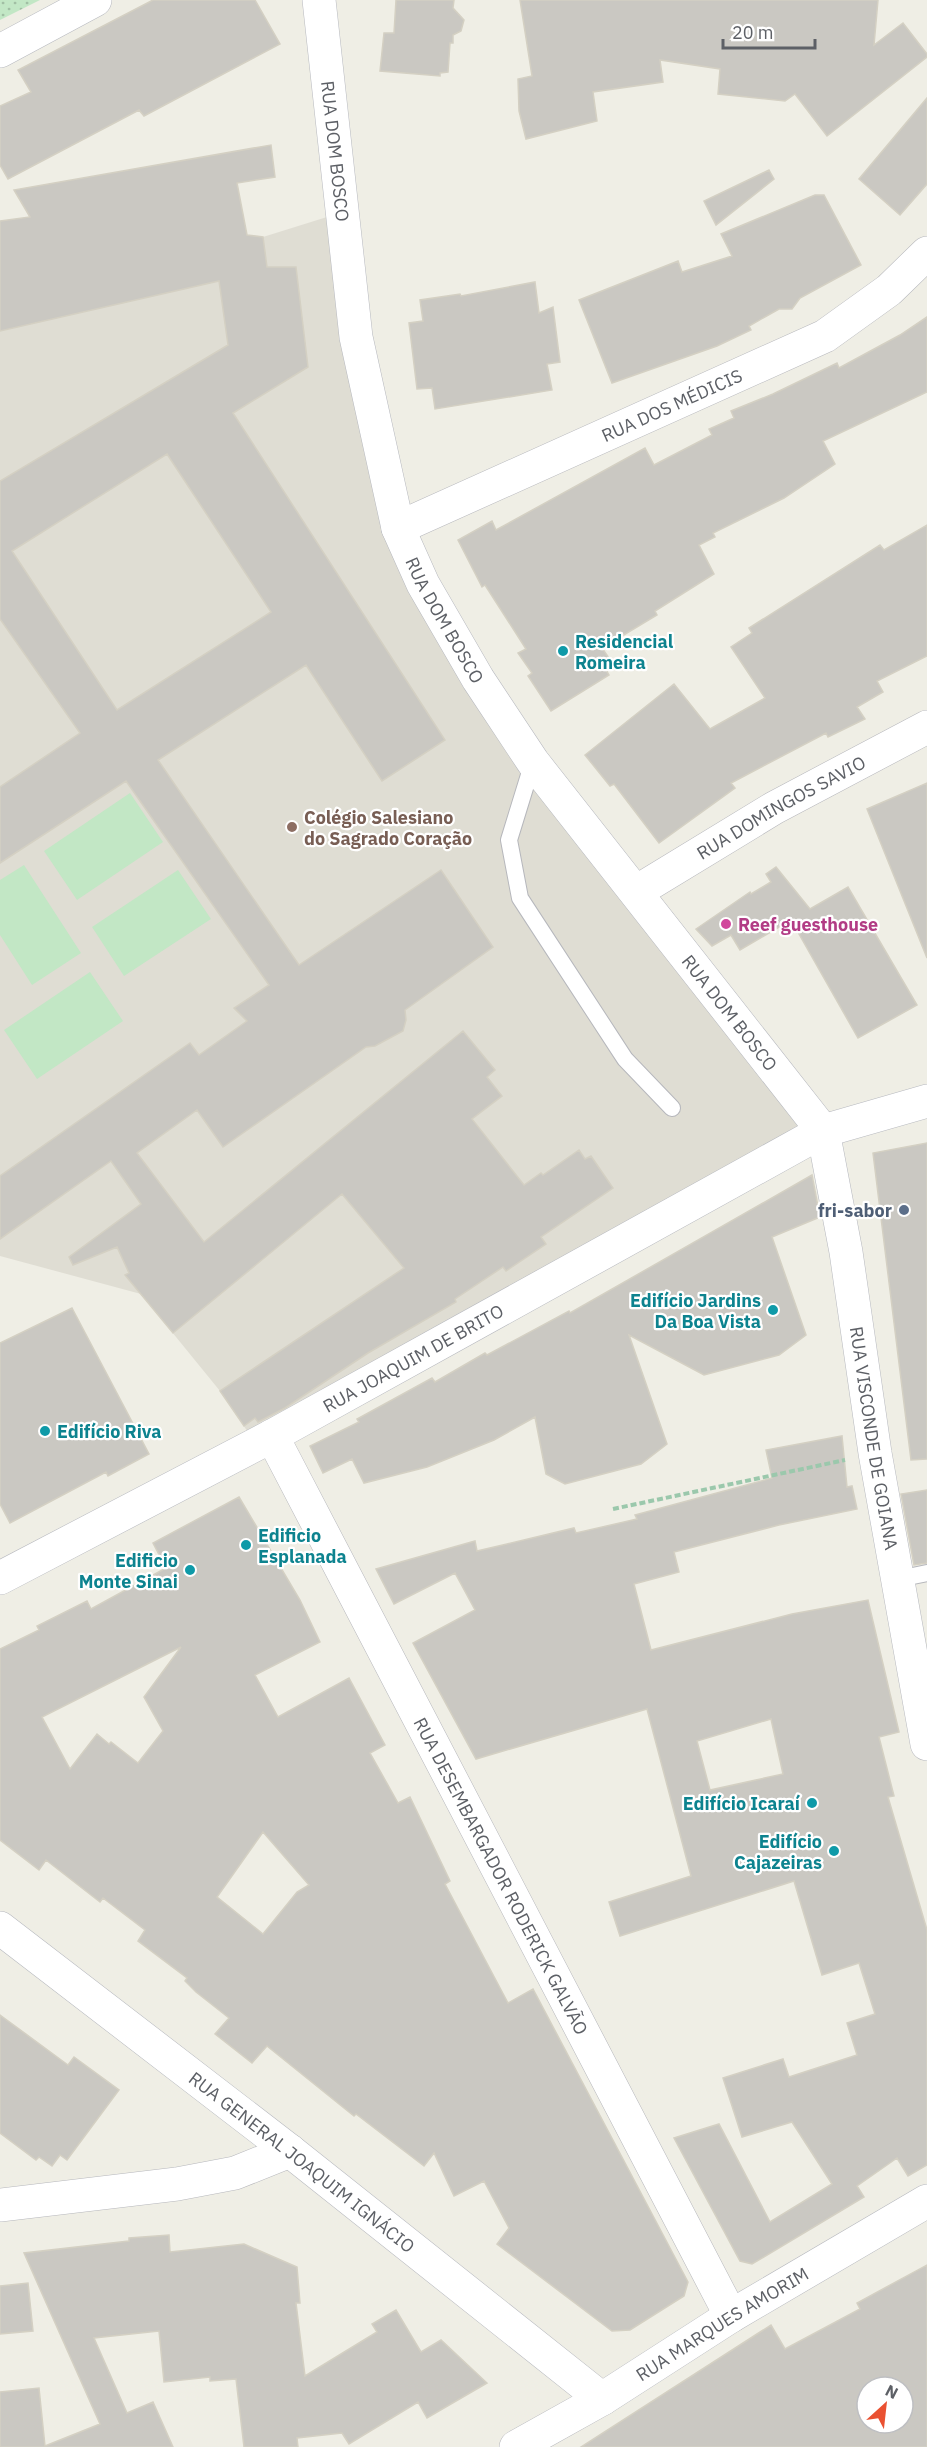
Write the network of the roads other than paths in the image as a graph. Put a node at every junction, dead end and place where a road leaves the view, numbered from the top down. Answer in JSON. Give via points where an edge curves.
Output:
{"nodes":[{"id":1,"x":95,"y":0,"type":"edge"},
{"id":2,"x":320,"y":0,"type":"edge"},
{"id":3,"x":60,"y":11,"type":"edge"},
{"id":4,"x":0,"y":51,"type":"edge"},
{"id":5,"x":927,"y":253,"type":"edge"},
{"id":6,"x":398,"y":528,"type":"junction"},
{"id":7,"x":927,"y":727,"type":"edge"},
{"id":8,"x":533,"y":762,"type":"junction"},
{"id":9,"x":636,"y":892,"type":"junction"},
{"id":10,"x":927,"y":1101,"type":"edge"},
{"id":11,"x":672,"y":1108,"type":"dead end"},
{"id":12,"x":823,"y":1131,"type":"junction"},
{"id":13,"x":272,"y":1436,"type":"junction"},
{"id":14,"x":912,"y":1576,"type":"edge"},
{"id":15,"x":0,"y":1578,"type":"edge"},
{"id":16,"x":927,"y":1744,"type":"edge"},
{"id":17,"x":0,"y":1928,"type":"edge"},
{"id":18,"x":290,"y":2151,"type":"junction"},
{"id":19,"x":927,"y":2201,"type":"edge"},
{"id":20,"x":0,"y":2205,"type":"edge"},
{"id":21,"x":731,"y":2316,"type":"junction"},
{"id":22,"x":602,"y":2399,"type":"junction"},
{"id":23,"x":516,"y":2447,"type":"edge"}],
"edges":[{"from":1,"to":3,"type":"street"},
{"from":2,"to":6,"type":"street","name":"RUA DOM BOSCO","via":[[356,337]]},
{"from":3,"to":4,"type":"street"},
{"from":5,"to":6,"type":"street","name":"RUA DOS MÉDICIS","via":[[889,290],[825,336]]},
{"from":6,"to":8,"type":"street","name":"RUA DOM BOSCO","via":[[439,612]]},
{"from":7,"to":9,"type":"street","name":"RUA DOMINGOS SAVIO","via":[[774,808]]},
{"from":8,"to":9,"type":"street","name":"RUA DOM BOSCO"},
{"from":8,"to":11,"type":"lane","via":[[509,840],[520,898],[626,1059]]},
{"from":9,"to":12,"type":"street","name":"RUA DOM BOSCO"},
{"from":10,"to":12,"type":"street","name":"RUA JOAQUIM DE BRITO"},
{"from":12,"to":13,"type":"street","name":"RUA JOAQUIM DE BRITO"},
{"from":12,"to":14,"type":"street","name":"RUA VISCONDE DE GOIANA","via":[[846,1252],[875,1453]]},
{"from":13,"to":15,"type":"street","name":"RUA JOAQUIM DE BRITO"},
{"from":13,"to":21,"type":"street","name":"RUA DESEMBARGADOR RODERICK GALVÃO"},
{"from":14,"to":16,"type":"street","name":"RUA VISCONDE DE GOIANA"},
{"from":17,"to":18,"type":"street","name":"RUA GENERAL JOAQUIM IGNÁCIO"},
{"from":18,"to":20,"type":"street","via":[[235,2173],[177,2184]]},
{"from":18,"to":22,"type":"street","name":"RUA GENERAL JOAQUIM IGNÁCIO"},
{"from":19,"to":21,"type":"street","name":"RUA MARQUES AMORIM"},
{"from":21,"to":22,"type":"street","name":"RUA MARQUES AMORIM"},
{"from":22,"to":23,"type":"street","name":"RUA MARQUES AMORIM"}]}
